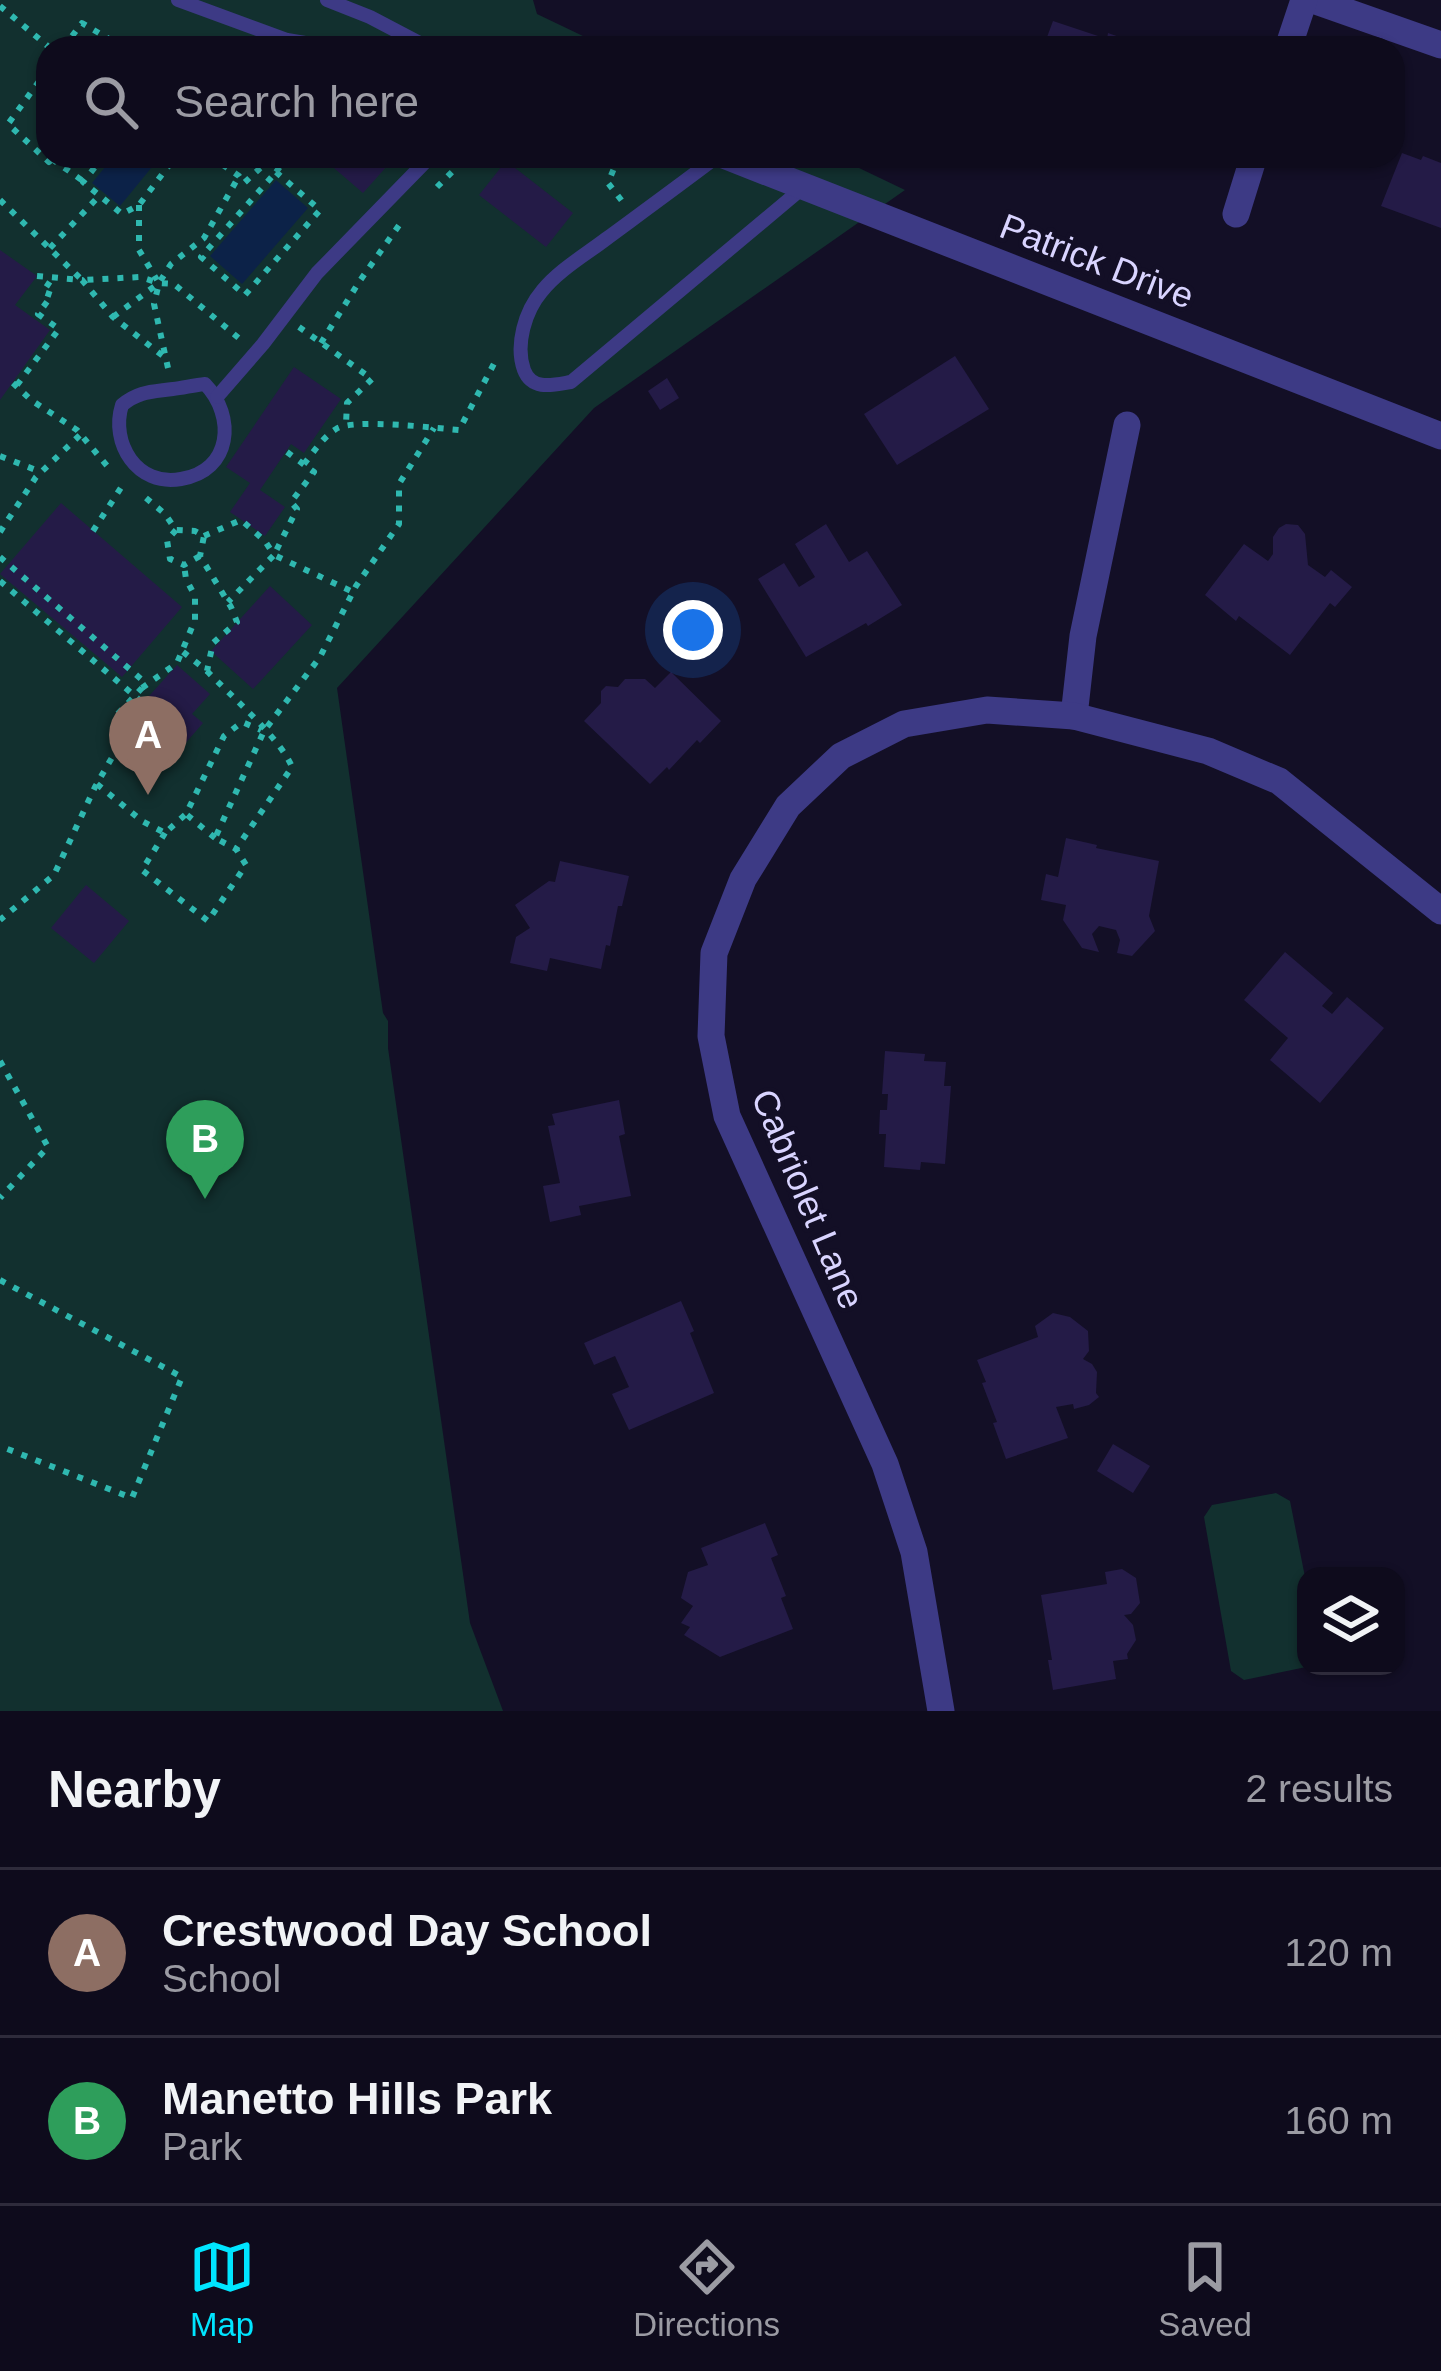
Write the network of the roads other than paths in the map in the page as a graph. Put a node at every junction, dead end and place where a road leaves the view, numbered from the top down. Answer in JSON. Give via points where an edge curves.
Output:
{"nodes":[{"id":1,"x":178,"y":0,"type":"edge"},
{"id":2,"x":327,"y":0,"type":"edge"},
{"id":3,"x":1304,"y":0,"type":"edge"},
{"id":4,"x":1313,"y":0,"type":"edge"},
{"id":5,"x":275,"y":36,"type":"edge"},
{"id":6,"x":406,"y":36,"type":"edge"},
{"id":7,"x":1292,"y":36,"type":"edge"},
{"id":8,"x":1441,"y":45,"type":"edge"},
{"id":9,"x":419,"y":168,"type":"edge"},
{"id":10,"x":705,"y":168,"type":"edge"},
{"id":11,"x":756,"y":168,"type":"edge"},
{"id":12,"x":1250,"y":168,"type":"edge"},
{"id":13,"x":806,"y":186,"type":"junction"},
{"id":14,"x":1236,"y":214,"type":"dead end"},
{"id":15,"x":217,"y":397,"type":"junction"},
{"id":16,"x":1127,"y":425,"type":"dead end"},
{"id":17,"x":1441,"y":436,"type":"edge"},
{"id":18,"x":1074,"y":716,"type":"junction"},
{"id":19,"x":1441,"y":911,"type":"edge"},
{"id":20,"x":941,"y":1711,"type":"edge"}],
"edges":[{"from":1,"to":5,"type":"lane"},
{"from":2,"to":6,"type":"lane"},
{"from":3,"to":7,"type":"street"},
{"from":4,"to":8,"type":"street"},
{"from":9,"to":15,"type":"lane","via":[[317,273]]},
{"from":10,"to":13,"type":"lane","via":[[541,292],[523,332],[521,358],[532,382],[572,382]]},
{"from":11,"to":13,"type":"street","name":"Patrick Drive"},
{"from":12,"to":14,"type":"street"},
{"from":13,"to":17,"type":"street","name":"Patrick Drive"},
{"from":15,"to":15,"type":"lane","via":[[226,430],[212,463],[198,473],[146,474],[122,448],[119,413],[133,396],[205,384]]},
{"from":16,"to":18,"type":"street"},
{"from":18,"to":19,"type":"street","name":"Cabriolet Lane","via":[[1208,751],[1279,781]]},
{"from":18,"to":20,"type":"street","name":"Cabriolet Lane","via":[[987,710],[904,724],[841,756],[788,806],[742,879],[715,953],[711,1036],[727,1116],[885,1464],[914,1552]]}]}
